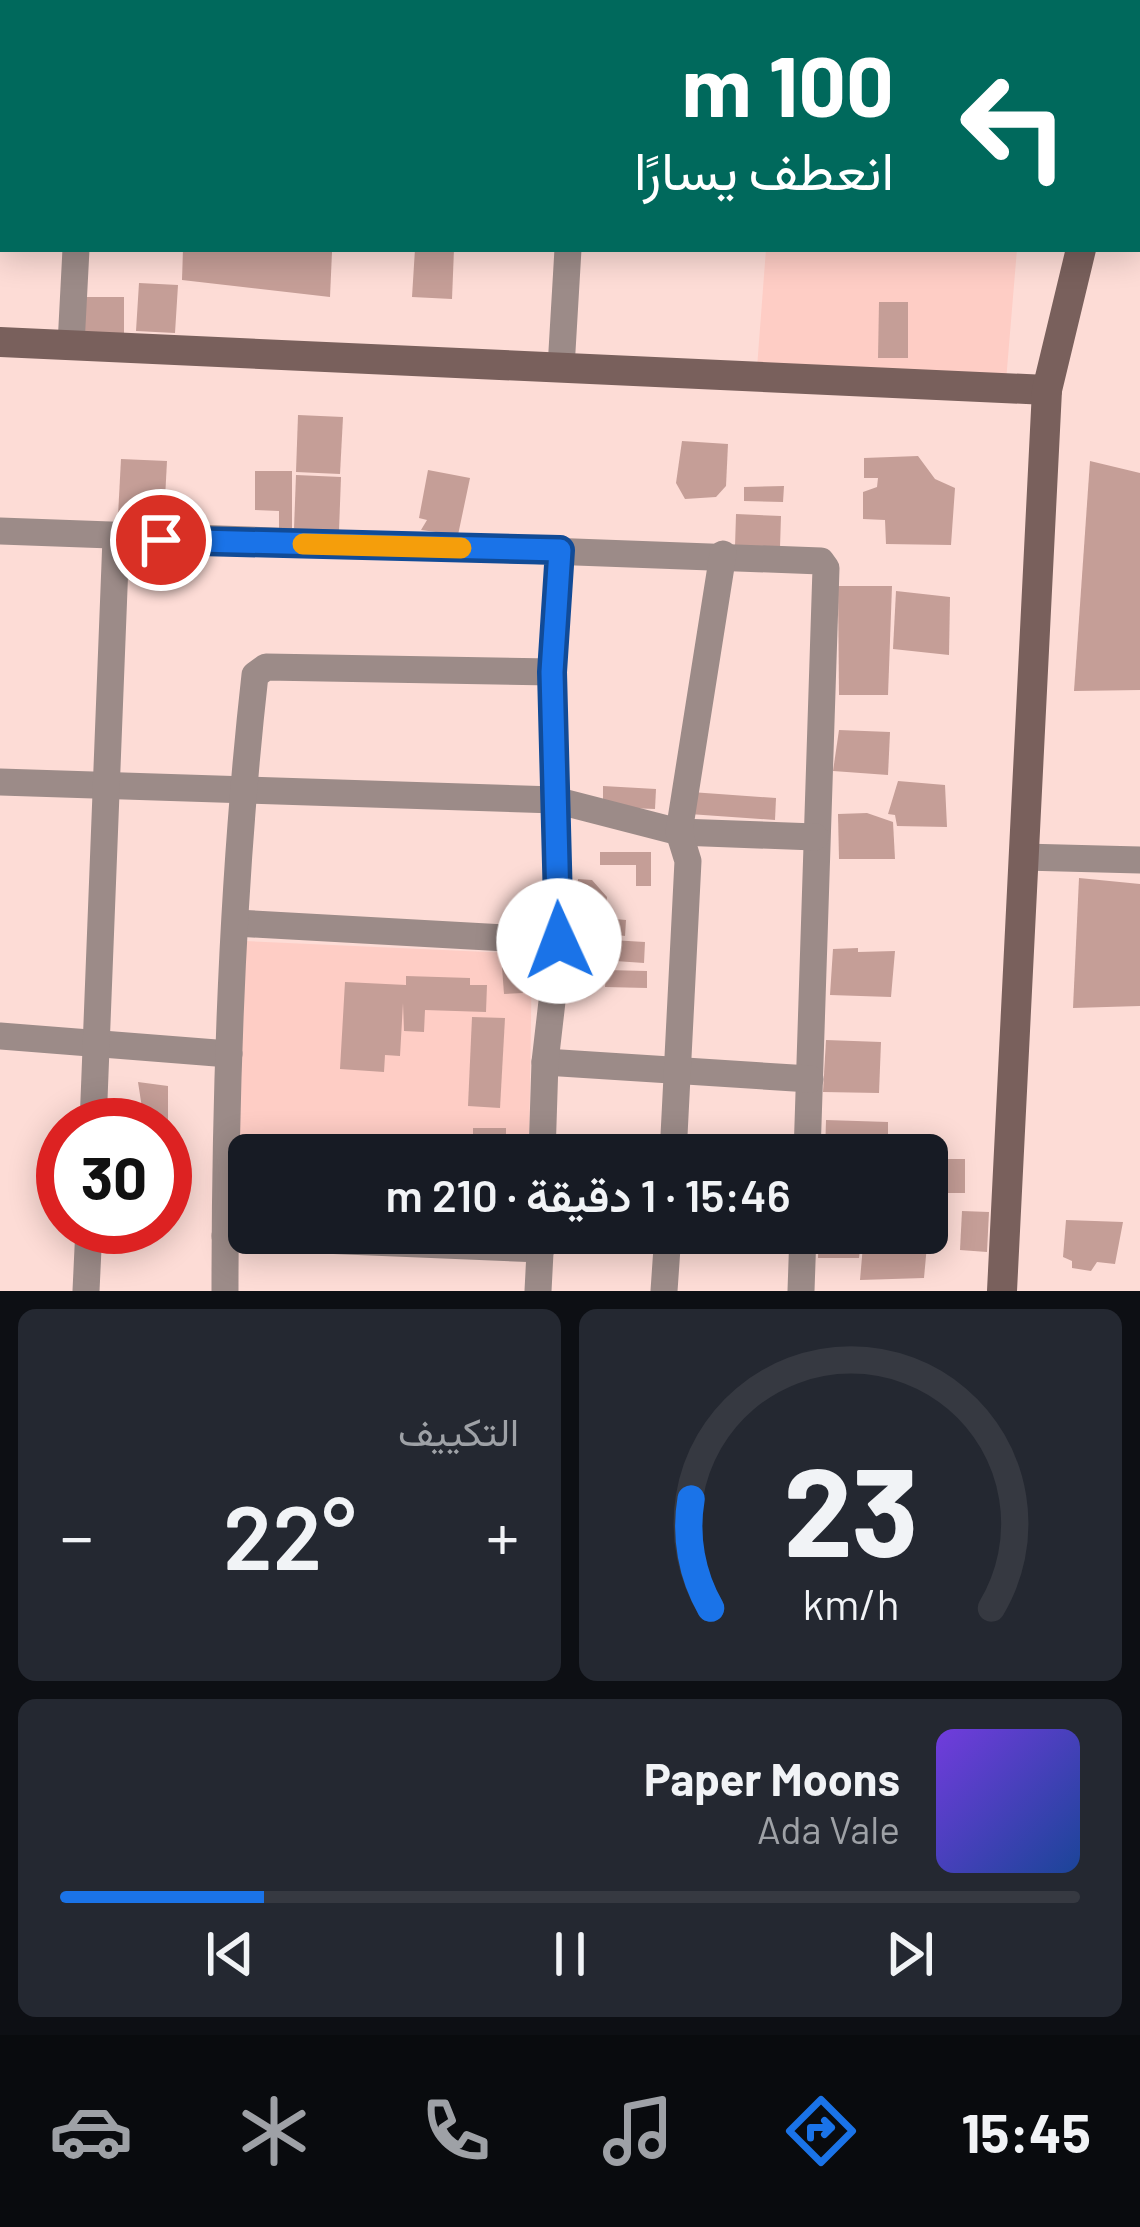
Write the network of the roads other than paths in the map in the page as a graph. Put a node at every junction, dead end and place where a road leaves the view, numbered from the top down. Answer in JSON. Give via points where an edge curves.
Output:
{"nodes":[{"id":1,"x":76,"y":252,"type":"edge"},
{"id":2,"x":568,"y":252,"type":"edge"},
{"id":3,"x":1080,"y":252,"type":"edge"},
{"id":4,"x":0,"y":342,"type":"edge"},
{"id":5,"x":70,"y":345,"type":"junction"},
{"id":6,"x":561,"y":368,"type":"junction"},
{"id":7,"x":1047,"y":390,"type":"junction"},
{"id":8,"x":0,"y":531,"type":"edge"},
{"id":9,"x":116,"y":538,"type":"junction"},
{"id":10,"x":560,"y":550,"type":"junction"},
{"id":11,"x":723,"y":554,"type":"junction"},
{"id":12,"x":552,"y":672,"type":"junction"},
{"id":13,"x":0,"y":782,"type":"edge"},
{"id":14,"x":108,"y":785,"type":"junction"},
{"id":15,"x":242,"y":791,"type":"junction"},
{"id":16,"x":555,"y":800,"type":"junction"},
{"id":17,"x":679,"y":832,"type":"junction"},
{"id":18,"x":815,"y":837,"type":"junction"},
{"id":19,"x":1023,"y":857,"type":"junction"},
{"id":20,"x":1140,"y":860,"type":"edge"},
{"id":21,"x":236,"y":923,"type":"junction"},
{"id":22,"x":559,"y":941,"type":"junction"},
{"id":23,"x":0,"y":1036,"type":"edge"},
{"id":24,"x":97,"y":1044,"type":"junction"},
{"id":25,"x":229,"y":1054,"type":"junction"},
{"id":26,"x":545,"y":1062,"type":"junction"},
{"id":27,"x":679,"y":1074,"type":"junction"},
{"id":28,"x":810,"y":1079,"type":"junction"},
{"id":29,"x":94,"y":1098,"type":"edge"},
{"id":30,"x":543,"y":1134,"type":"edge"},
{"id":31,"x":675,"y":1134,"type":"edge"},
{"id":32,"x":808,"y":1134,"type":"edge"},
{"id":33,"x":225,"y":1236,"type":"junction"},
{"id":34,"x":228,"y":1236,"type":"edge"},
{"id":35,"x":87,"y":1254,"type":"edge"},
{"id":36,"x":540,"y":1254,"type":"edge"},
{"id":37,"x":667,"y":1254,"type":"edge"},
{"id":38,"x":802,"y":1254,"type":"edge"},
{"id":39,"x":86,"y":1291,"type":"edge"},
{"id":40,"x":225,"y":1291,"type":"edge"},
{"id":41,"x":538,"y":1291,"type":"edge"},
{"id":42,"x":664,"y":1291,"type":"edge"},
{"id":43,"x":801,"y":1291,"type":"edge"},
{"id":44,"x":1002,"y":1291,"type":"edge"}],
"edges":[{"from":1,"to":5,"type":"street"},
{"from":2,"to":6,"type":"street"},
{"from":3,"to":7,"type":"main road"},
{"from":4,"to":5,"type":"main road"},
{"from":5,"to":6,"type":"main road"},
{"from":6,"to":7,"type":"main road"},
{"from":7,"to":19,"type":"main road"},
{"from":8,"to":9,"type":"street"},
{"from":9,"to":10,"type":"street"},
{"from":9,"to":14,"type":"street"},
{"from":10,"to":11,"type":"street"},
{"from":10,"to":12,"type":"street"},
{"from":11,"to":17,"type":"street"},
{"from":11,"to":18,"type":"street","via":[[810,558],[826,568]]},
{"from":12,"to":15,"type":"street","via":[[259,670]]},
{"from":12,"to":16,"type":"street"},
{"from":13,"to":14,"type":"street"},
{"from":14,"to":15,"type":"street"},
{"from":14,"to":24,"type":"street"},
{"from":15,"to":16,"type":"street"},
{"from":15,"to":21,"type":"street"},
{"from":16,"to":17,"type":"street"},
{"from":16,"to":22,"type":"street"},
{"from":17,"to":18,"type":"street"},
{"from":17,"to":27,"type":"street","via":[[688,860]]},
{"from":18,"to":28,"type":"street"},
{"from":19,"to":20,"type":"street"},
{"from":19,"to":44,"type":"main road"},
{"from":21,"to":22,"type":"street"},
{"from":21,"to":25,"type":"street"},
{"from":22,"to":26,"type":"street"},
{"from":23,"to":24,"type":"street"},
{"from":24,"to":25,"type":"street"},
{"from":24,"to":29,"type":"street"},
{"from":25,"to":33,"type":"street"},
{"from":26,"to":27,"type":"street"},
{"from":26,"to":30,"type":"street"},
{"from":27,"to":28,"type":"street"},
{"from":27,"to":31,"type":"street"},
{"from":28,"to":32,"type":"street"},
{"from":33,"to":34,"type":"street"},
{"from":33,"to":40,"type":"street"},
{"from":35,"to":39,"type":"street"},
{"from":36,"to":41,"type":"street"},
{"from":37,"to":42,"type":"street"},
{"from":38,"to":43,"type":"street"}]}
